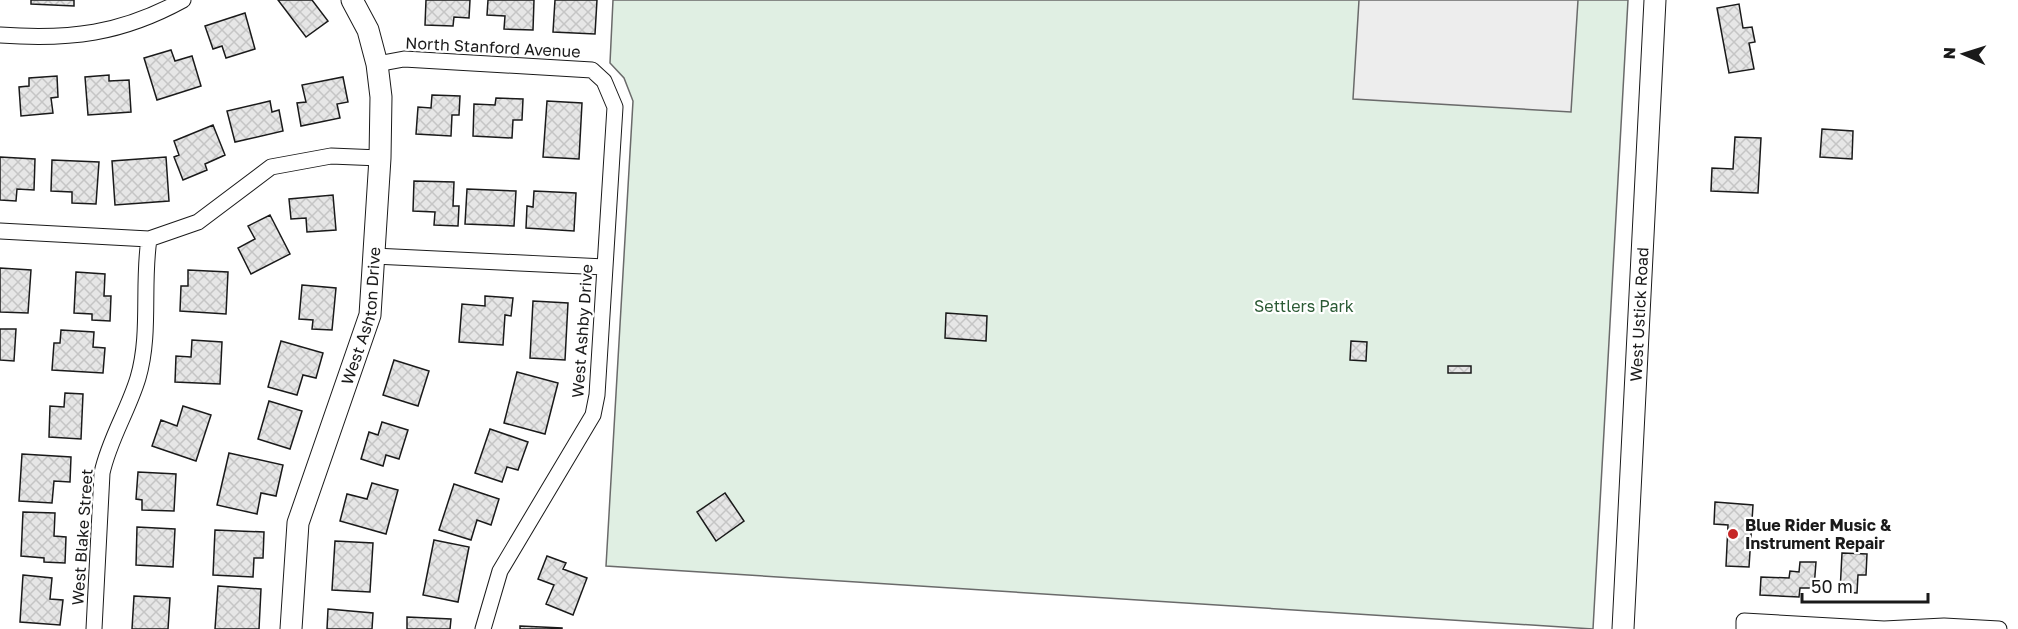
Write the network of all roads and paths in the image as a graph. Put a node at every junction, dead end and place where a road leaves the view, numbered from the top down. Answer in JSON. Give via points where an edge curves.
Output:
{"nodes":[{"id":1,"x":183,"y":0,"type":"edge"},
{"id":2,"x":352,"y":0,"type":"edge"},
{"id":3,"x":1655,"y":0,"type":"edge"},
{"id":4,"x":0,"y":35,"type":"edge"},
{"id":5,"x":377,"y":63,"type":"junction"},
{"id":6,"x":604,"y":81,"type":"joint"},
{"id":7,"x":380,"y":158,"type":"junction"},
{"id":8,"x":0,"y":231,"type":"edge"},
{"id":9,"x":149,"y":239,"type":"junction"},
{"id":10,"x":374,"y":255,"type":"junction"},
{"id":11,"x":605,"y":267,"type":"junction"},
{"id":12,"x":1744,"y":625,"type":"edge"},
{"id":13,"x":1944,"y":628,"type":"edge"},
{"id":14,"x":94,"y":629,"type":"edge"},
{"id":15,"x":291,"y":629,"type":"edge"},
{"id":16,"x":483,"y":629,"type":"edge"},
{"id":17,"x":1623,"y":629,"type":"edge"},
{"id":18,"x":1999,"y":629,"type":"edge"}],
"edges":[{"from":1,"to":4,"type":"street","via":[[143,20],[100,32],[55,38]]},
{"from":2,"to":5,"type":"street","name":"West Ashton Drive","via":[[368,30]]},
{"from":3,"to":17,"type":"street","name":"West Ustick Road"},
{"from":5,"to":6,"type":"street","name":"North Stanford Avenue","via":[[404,59],[575,68],[592,70]]},
{"from":5,"to":7,"type":"street","name":"West Ashton Drive"},
{"from":6,"to":11,"type":"street","name":"West Ashby Drive","via":[[615,106]]},
{"from":7,"to":9,"type":"street","via":[[331,156],[271,167],[198,222]]},
{"from":7,"to":10,"type":"street","name":"West Ashton Drive"},
{"from":8,"to":9,"type":"street"},
{"from":9,"to":14,"type":"street","name":"West Blake Street","via":[[138,378],[102,473]]},
{"from":10,"to":11,"type":"street"},
{"from":10,"to":15,"type":"street","name":"West Ashton Drive","via":[[370,315],[298,523]]},
{"from":11,"to":16,"type":"street","name":"West Ashby Drive","via":[[593,415],[500,572]]},
{"from":12,"to":13,"type":"street"},
{"from":13,"to":18,"type":"street"}]}
